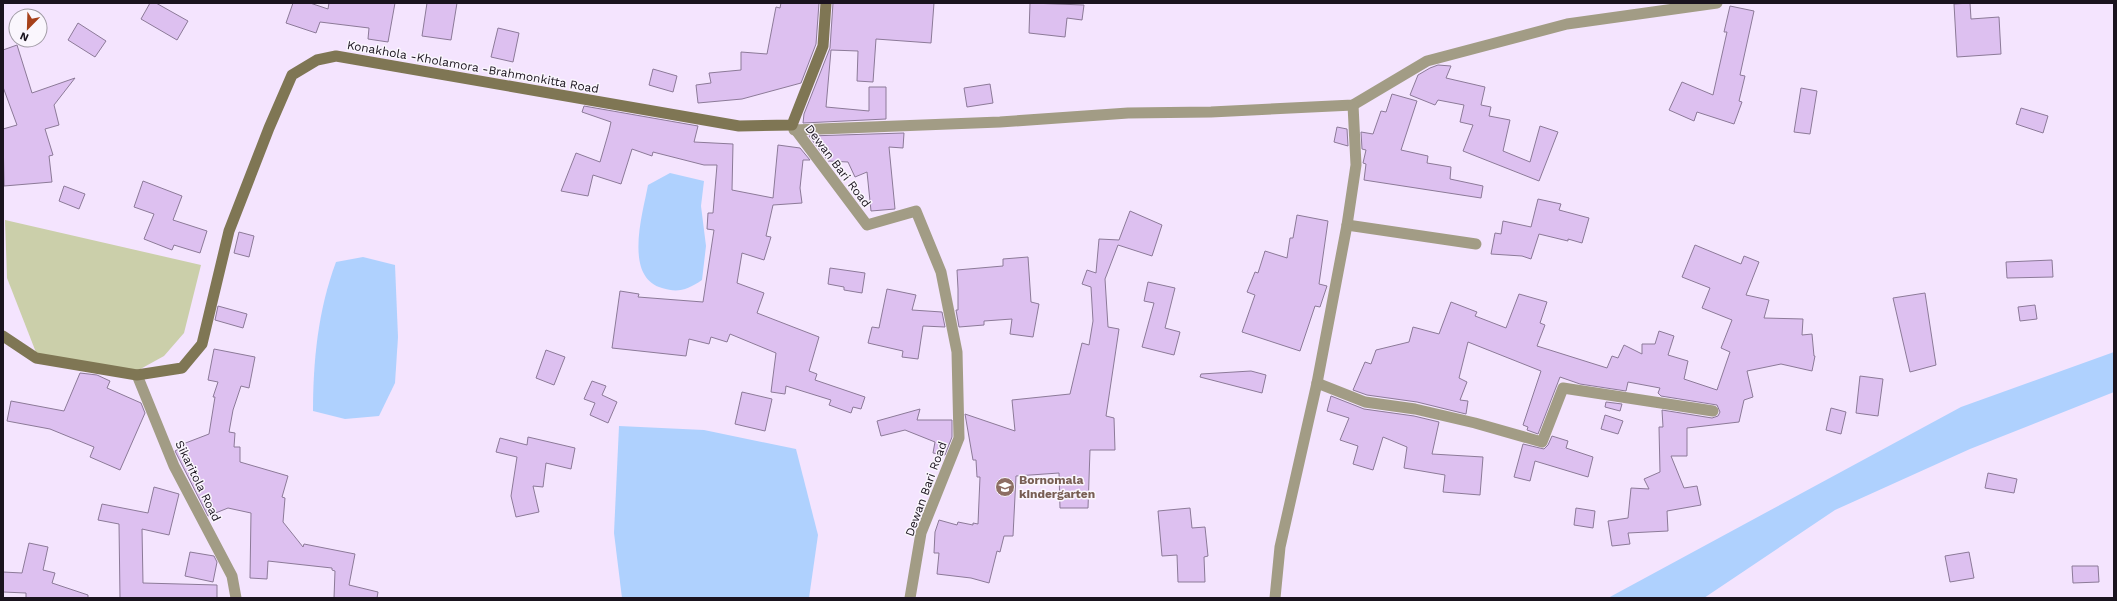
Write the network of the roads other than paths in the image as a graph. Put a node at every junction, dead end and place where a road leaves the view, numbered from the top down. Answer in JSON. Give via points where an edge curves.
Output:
{"nodes":[{"id":1,"x":826,"y":3,"type":"edge"},
{"id":2,"x":1717,"y":3,"type":"edge"},
{"id":3,"x":1353,"y":106,"type":"junction"},
{"id":4,"x":793,"y":127,"type":"junction"},
{"id":5,"x":1347,"y":225,"type":"junction"},
{"id":6,"x":1476,"y":244,"type":"dead end"},
{"id":7,"x":3,"y":336,"type":"edge"},
{"id":8,"x":137,"y":375,"type":"junction"},
{"id":9,"x":1317,"y":383,"type":"junction"},
{"id":10,"x":1713,"y":411,"type":"dead end"},
{"id":11,"x":236,"y":598,"type":"edge"},
{"id":12,"x":910,"y":598,"type":"edge"},
{"id":13,"x":1275,"y":598,"type":"edge"}],
"edges":[{"from":1,"to":4,"type":"main road","via":[[823,46]]},
{"from":2,"to":3,"type":"street","via":[[1567,24],[1427,61]]},
{"from":3,"to":4,"type":"street","via":[[1128,113],[1000,122]]},
{"from":3,"to":5,"type":"street","via":[[1356,165]]},
{"from":4,"to":8,"type":"main road","name":"Konakhola -Kholamora -Brahmonkitta Road","via":[[739,126],[336,56],[317,60],[292,75],[269,128],[228,231],[202,344],[182,368]]},
{"from":4,"to":12,"type":"street","name":"Dewan Bari Road","via":[[867,226],[916,212],[941,272],[957,352],[959,438],[921,533]]},
{"from":5,"to":6,"type":"street"},
{"from":5,"to":9,"type":"street"},
{"from":7,"to":8,"type":"main road","via":[[36,358]]},
{"from":8,"to":11,"type":"street","name":"Sikaritola Road","via":[[174,466],[232,576]]},
{"from":9,"to":10,"type":"street","via":[[1365,402],[1422,410],[1542,442],[1563,388]]},
{"from":9,"to":13,"type":"street","via":[[1280,547]]}]}
